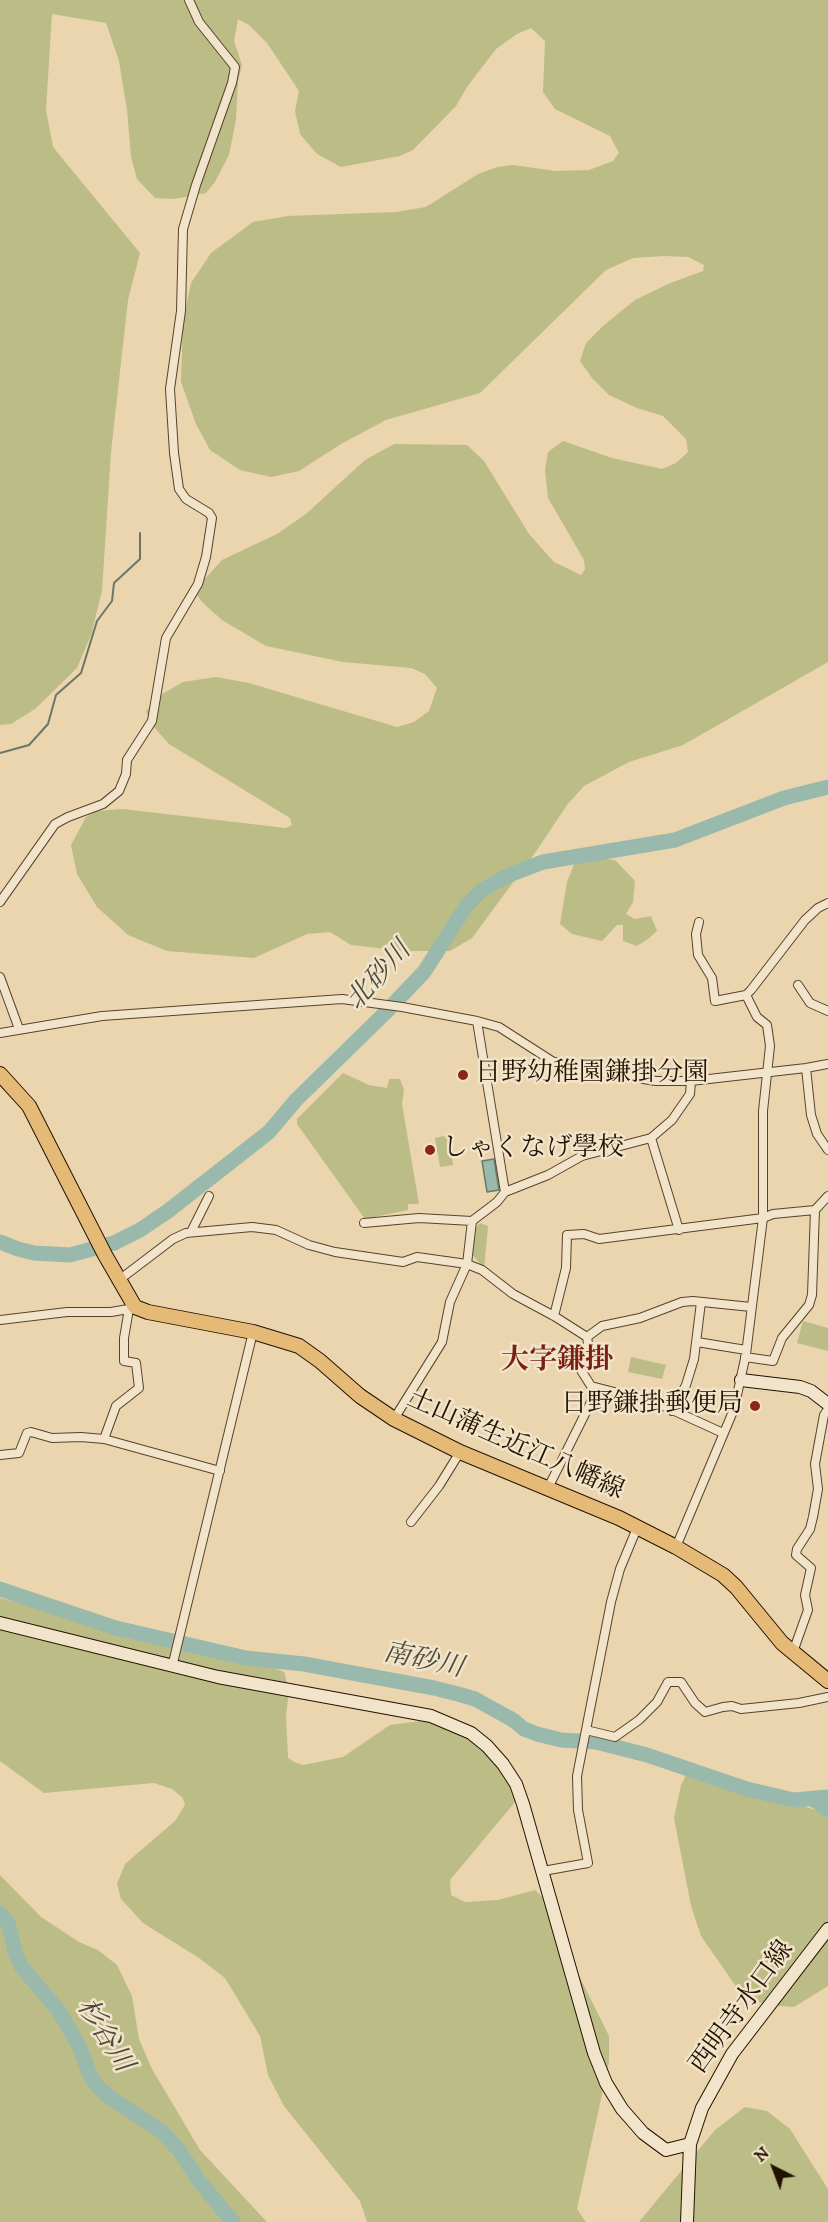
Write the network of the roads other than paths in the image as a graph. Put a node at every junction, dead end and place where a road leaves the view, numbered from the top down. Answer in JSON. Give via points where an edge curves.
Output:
{"nodes":[{"id":1,"x":189,"y":0,"type":"edge"},
{"id":2,"x":0,"y":902,"type":"edge"},
{"id":3,"x":828,"y":903,"type":"edge"},
{"id":4,"x":699,"y":922,"type":"dead end"},
{"id":5,"x":0,"y":977,"type":"edge"},
{"id":6,"x":798,"y":985,"type":"dead end"},
{"id":7,"x":746,"y":995,"type":"junction"},
{"id":8,"x":828,"y":1011,"type":"edge"},
{"id":9,"x":477,"y":1021,"type":"junction"},
{"id":10,"x":19,"y":1029,"type":"junction"},
{"id":11,"x":0,"y":1033,"type":"edge"},
{"id":12,"x":828,"y":1064,"type":"edge"},
{"id":13,"x":806,"y":1068,"type":"junction"},
{"id":14,"x":767,"y":1072,"type":"junction"},
{"id":15,"x":0,"y":1074,"type":"edge"},
{"id":16,"x":691,"y":1081,"type":"junction"},
{"id":17,"x":651,"y":1138,"type":"junction"},
{"id":18,"x":828,"y":1150,"type":"edge"},
{"id":19,"x":505,"y":1192,"type":"junction"},
{"id":20,"x":209,"y":1196,"type":"dead end"},
{"id":21,"x":828,"y":1196,"type":"edge"},
{"id":22,"x":815,"y":1210,"type":"junction"},
{"id":23,"x":763,"y":1218,"type":"junction"},
{"id":24,"x":472,"y":1221,"type":"junction"},
{"id":25,"x":364,"y":1223,"type":"dead end"},
{"id":26,"x":679,"y":1230,"type":"junction"},
{"id":27,"x":191,"y":1232,"type":"junction"},
{"id":28,"x":467,"y":1264,"type":"junction"},
{"id":29,"x":119,"y":1280,"type":"junction"},
{"id":30,"x":702,"y":1302,"type":"junction"},
{"id":31,"x":751,"y":1307,"type":"junction"},
{"id":32,"x":132,"y":1308,"type":"junction"},
{"id":33,"x":554,"y":1316,"type":"junction"},
{"id":34,"x":0,"y":1320,"type":"edge"},
{"id":35,"x":253,"y":1332,"type":"junction"},
{"id":36,"x":587,"y":1337,"type":"junction"},
{"id":37,"x":697,"y":1342,"type":"junction"},
{"id":38,"x":746,"y":1354,"type":"junction"},
{"id":39,"x":741,"y":1380,"type":"junction"},
{"id":40,"x":596,"y":1388,"type":"junction"},
{"id":41,"x":828,"y":1404,"type":"edge"},
{"id":42,"x":828,"y":1409,"type":"edge"},
{"id":43,"x":672,"y":1411,"type":"junction"},
{"id":44,"x":394,"y":1419,"type":"junction"},
{"id":45,"x":723,"y":1433,"type":"junction"},
{"id":46,"x":104,"y":1439,"type":"junction"},
{"id":47,"x":460,"y":1452,"type":"junction"},
{"id":48,"x":0,"y":1455,"type":"edge"},
{"id":49,"x":220,"y":1471,"type":"junction"},
{"id":50,"x":548,"y":1488,"type":"junction"},
{"id":51,"x":411,"y":1522,"type":"dead end"},
{"id":52,"x":637,"y":1528,"type":"junction"},
{"id":53,"x":676,"y":1547,"type":"junction"},
{"id":54,"x":0,"y":1623,"type":"edge"},
{"id":55,"x":793,"y":1653,"type":"junction"},
{"id":56,"x":172,"y":1667,"type":"junction"},
{"id":57,"x":828,"y":1681,"type":"edge"},
{"id":58,"x":828,"y":1697,"type":"edge"},
{"id":59,"x":585,"y":1732,"type":"junction"},
{"id":60,"x":543,"y":1871,"type":"junction"},
{"id":61,"x":828,"y":1929,"type":"edge"},
{"id":62,"x":690,"y":2145,"type":"junction"},
{"id":63,"x":687,"y":2222,"type":"edge"}],
"edges":[{"from":1,"to":2,"type":"street","via":[[206,30],[236,67],[183,229],[181,311],[170,389],[179,489],[212,518],[206,557],[198,584],[166,638],[152,721],[127,760],[119,791],[103,804],[55,824]]},
{"from":3,"to":7,"type":"street","via":[[806,920]]},
{"from":4,"to":7,"type":"street","via":[[698,955],[712,978],[715,1000]]},
{"from":5,"to":10,"type":"street"},
{"from":6,"to":8,"type":"street","via":[[810,1003]]},
{"from":7,"to":14,"type":"street","via":[[757,1017],[767,1025]]},
{"from":9,"to":10,"type":"street","via":[[342,999],[102,1016]]},
{"from":9,"to":16,"type":"street","via":[[499,1028],[552,1061],[573,1068],[656,1081]]},
{"from":9,"to":19,"type":"street"},
{"from":10,"to":11,"type":"street"},
{"from":12,"to":13,"type":"street"},
{"from":13,"to":14,"type":"street"},
{"from":13,"to":18,"type":"street","via":[[811,1115]]},
{"from":14,"to":16,"type":"street"},
{"from":14,"to":23,"type":"street"},
{"from":15,"to":29,"type":"main road","via":[[29,1106]]},
{"from":16,"to":17,"type":"street","via":[[690,1094],[672,1120]]},
{"from":17,"to":19,"type":"street","via":[[582,1156]]},
{"from":17,"to":26,"type":"street"},
{"from":19,"to":24,"type":"street"},
{"from":20,"to":27,"type":"street"},
{"from":21,"to":22,"type":"street"},
{"from":22,"to":23,"type":"street"},
{"from":22,"to":38,"type":"street","via":[[812,1295],[808,1305],[782,1338],[773,1361]]},
{"from":23,"to":26,"type":"street"},
{"from":23,"to":31,"type":"street"},
{"from":24,"to":25,"type":"street","via":[[419,1218]]},
{"from":24,"to":28,"type":"street"},
{"from":26,"to":33,"type":"street","via":[[599,1239],[584,1234],[567,1235],[566,1268]]},
{"from":27,"to":28,"type":"street","via":[[252,1227],[276,1230],[335,1252],[403,1262],[417,1257]]},
{"from":27,"to":29,"type":"street","via":[[173,1239]]},
{"from":28,"to":33,"type":"street"},
{"from":28,"to":44,"type":"street","via":[[450,1302],[438,1351]]},
{"from":29,"to":32,"type":"main road"},
{"from":30,"to":31,"type":"street"},
{"from":30,"to":36,"type":"street","via":[[682,1302],[640,1318],[608,1324]]},
{"from":30,"to":37,"type":"street"},
{"from":31,"to":38,"type":"street"},
{"from":32,"to":34,"type":"street"},
{"from":32,"to":35,"type":"main road","name":"土山蒲生近江八幡線"},
{"from":32,"to":46,"type":"street","via":[[124,1338],[124,1361],[136,1363],[140,1388],[116,1407]]},
{"from":33,"to":36,"type":"street"},
{"from":35,"to":44,"type":"main road","name":"土山蒲生近江八幡線","via":[[298,1346]]},
{"from":35,"to":49,"type":"street"},
{"from":36,"to":40,"type":"street","via":[[579,1367]]},
{"from":37,"to":38,"type":"street"},
{"from":37,"to":43,"type":"street","via":[[686,1385]]},
{"from":38,"to":39,"type":"street"},
{"from":39,"to":41,"type":"street","via":[[800,1387]]},
{"from":39,"to":45,"type":"street"},
{"from":40,"to":43,"type":"street","via":[[657,1403]]},
{"from":40,"to":50,"type":"street"},
{"from":42,"to":55,"type":"street","via":[[815,1464],[818,1489],[813,1517],[796,1555],[811,1568],[806,1595],[808,1610]]},
{"from":43,"to":45,"type":"street"},
{"from":44,"to":47,"type":"main road","name":"土山蒲生近江八幡線"},
{"from":45,"to":53,"type":"street"},
{"from":46,"to":48,"type":"street","via":[[52,1438],[31,1432],[18,1453]]},
{"from":46,"to":49,"type":"street"},
{"from":47,"to":50,"type":"main road","name":"土山蒲生近江八幡線"},
{"from":47,"to":51,"type":"street"},
{"from":49,"to":56,"type":"street"},
{"from":50,"to":52,"type":"main road","name":"土山蒲生近江八幡線"},
{"from":52,"to":53,"type":"main road","name":"土山蒲生近江八幡線"},
{"from":52,"to":59,"type":"street","via":[[611,1602]]},
{"from":53,"to":55,"type":"main road","name":"土山蒲生近江八幡線","via":[[723,1575]]},
{"from":54,"to":56,"type":"street"},
{"from":55,"to":57,"type":"main road","name":"土山蒲生近江八幡線"},
{"from":56,"to":60,"type":"street","via":[[431,1716],[471,1733],[498,1758],[516,1784]]},
{"from":58,"to":59,"type":"street","via":[[800,1704],[741,1709],[732,1706],[705,1712],[681,1682],[674,1681],[668,1682],[657,1702],[639,1720],[615,1737]]},
{"from":59,"to":60,"type":"street","via":[[577,1776],[578,1810],[588,1863]]},
{"from":60,"to":62,"type":"street","via":[[606,2083],[643,2133],[666,2150]]},
{"from":61,"to":62,"type":"street","name":"西明寺水口線","via":[[732,2054],[702,2108]]},
{"from":62,"to":63,"type":"street","name":"西明寺水口線"}]}
